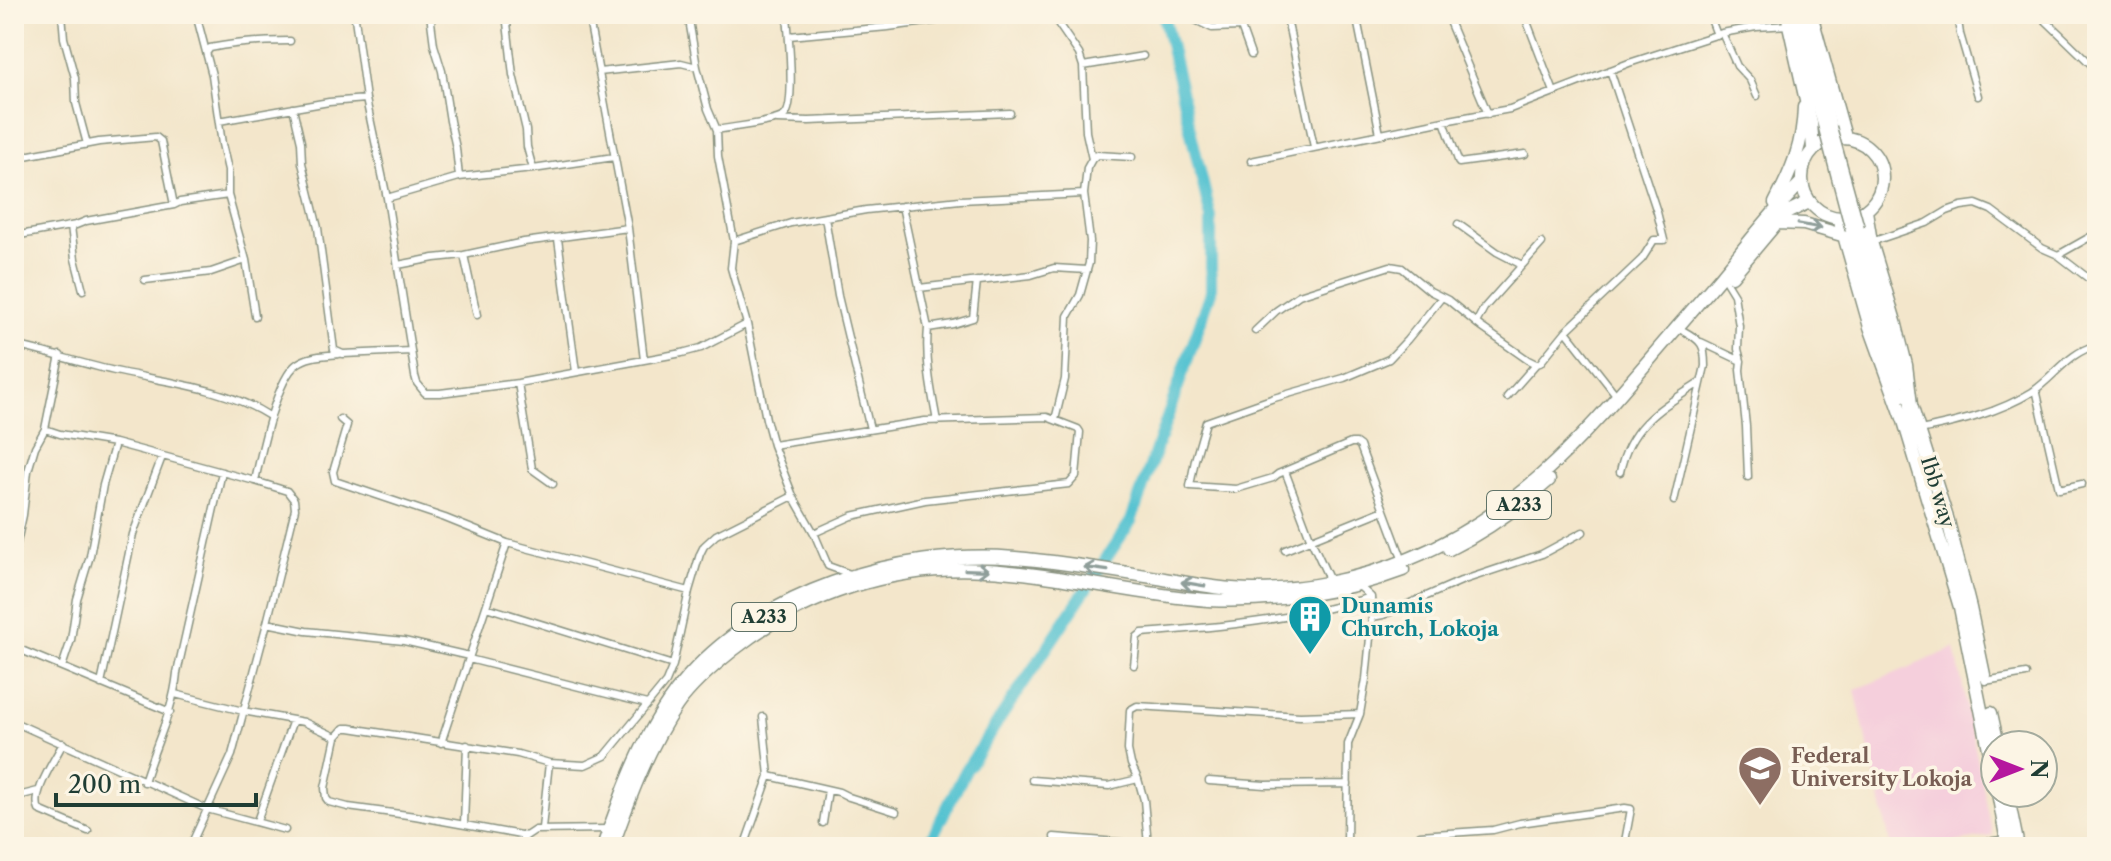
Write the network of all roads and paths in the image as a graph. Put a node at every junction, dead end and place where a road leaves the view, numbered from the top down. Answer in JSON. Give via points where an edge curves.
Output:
{"nodes":[{"id":1,"x":62,"y":14,"type":"edge"},
{"id":2,"x":196,"y":14,"type":"edge"},
{"id":3,"x":356,"y":14,"type":"edge"},
{"id":4,"x":430,"y":14,"type":"edge"},
{"id":5,"x":506,"y":14,"type":"edge"},
{"id":6,"x":588,"y":14,"type":"edge"},
{"id":7,"x":688,"y":14,"type":"edge"},
{"id":8,"x":787,"y":14,"type":"edge"},
{"id":9,"x":887,"y":14,"type":"edge"},
{"id":10,"x":987,"y":14,"type":"edge"},
{"id":11,"x":1051,"y":14,"type":"edge"},
{"id":12,"x":1190,"y":14,"type":"edge"},
{"id":13,"x":1271,"y":14,"type":"edge"},
{"id":14,"x":1286,"y":14,"type":"edge"},
{"id":15,"x":1356,"y":14,"type":"edge"},
{"id":16,"x":1446,"y":14,"type":"edge"},
{"id":17,"x":1524,"y":14,"type":"edge"},
{"id":18,"x":1709,"y":14,"type":"edge"},
{"id":19,"x":1804,"y":14,"type":"edge"},
{"id":20,"x":1811,"y":14,"type":"edge"},
{"id":21,"x":1957,"y":14,"type":"edge"},
{"id":22,"x":2039,"y":14,"type":"edge"},
{"id":23,"x":1791,"y":18,"type":"edge"},
{"id":24,"x":888,"y":27,"type":"junction"},
{"id":25,"x":1241,"y":27,"type":"junction"},
{"id":26,"x":1720,"y":34,"type":"junction"},
{"id":27,"x":789,"y":36,"type":"junction"},
{"id":28,"x":290,"y":41,"type":"dead end"},
{"id":29,"x":207,"y":52,"type":"junction"},
{"id":30,"x":1251,"y":55,"type":"dead end"},
{"id":31,"x":1143,"y":56,"type":"dead end"},
{"id":32,"x":1083,"y":66,"type":"junction"},
{"id":33,"x":697,"y":67,"type":"junction"},
{"id":34,"x":1610,"y":70,"type":"junction"},
{"id":35,"x":2097,"y":70,"type":"edge"},
{"id":36,"x":599,"y":72,"type":"junction"},
{"id":37,"x":1554,"y":92,"type":"junction"},
{"id":38,"x":1804,"y":93,"type":"junction"},
{"id":39,"x":1757,"y":96,"type":"dead end"},
{"id":40,"x":1978,"y":96,"type":"dead end"},
{"id":41,"x":366,"y":99,"type":"junction"},
{"id":42,"x":293,"y":108,"type":"junction"},
{"id":43,"x":1010,"y":113,"type":"dead end"},
{"id":44,"x":1488,"y":114,"type":"junction"},
{"id":45,"x":777,"y":120,"type":"junction"},
{"id":46,"x":219,"y":121,"type":"junction"},
{"id":47,"x":1444,"y":121,"type":"junction"},
{"id":48,"x":1828,"y":128,"type":"junction"},
{"id":49,"x":717,"y":130,"type":"junction"},
{"id":50,"x":1380,"y":134,"type":"junction"},
{"id":51,"x":1845,"y":137,"type":"junction"},
{"id":52,"x":87,"y":144,"type":"junction"},
{"id":53,"x":1314,"y":147,"type":"junction"},
{"id":54,"x":1813,"y":149,"type":"junction"},
{"id":55,"x":1525,"y":154,"type":"dead end"},
{"id":56,"x":614,"y":157,"type":"junction"},
{"id":57,"x":1132,"y":157,"type":"dead end"},
{"id":58,"x":14,"y":158,"type":"edge"},
{"id":59,"x":1092,"y":159,"type":"junction"},
{"id":60,"x":1251,"y":161,"type":"dead end"},
{"id":61,"x":1799,"y":166,"type":"junction"},
{"id":62,"x":533,"y":169,"type":"junction"},
{"id":63,"x":459,"y":177,"type":"junction"},
{"id":64,"x":1802,"y":182,"type":"junction"},
{"id":65,"x":1084,"y":194,"type":"junction"},
{"id":66,"x":228,"y":195,"type":"junction"},
{"id":67,"x":387,"y":198,"type":"junction"},
{"id":68,"x":1809,"y":202,"type":"junction"},
{"id":69,"x":174,"y":205,"type":"junction"},
{"id":70,"x":902,"y":206,"type":"junction"},
{"id":71,"x":1866,"y":211,"type":"junction"},
{"id":72,"x":825,"y":217,"type":"junction"},
{"id":73,"x":1839,"y":218,"type":"junction"},
{"id":74,"x":1772,"y":220,"type":"junction"},
{"id":75,"x":1458,"y":224,"type":"dead end"},
{"id":76,"x":71,"y":226,"type":"junction"},
{"id":77,"x":628,"y":228,"type":"junction"},
{"id":78,"x":1851,"y":231,"type":"junction"},
{"id":79,"x":2097,"y":233,"type":"edge"},
{"id":80,"x":14,"y":236,"type":"edge"},
{"id":81,"x":558,"y":239,"type":"junction"},
{"id":82,"x":734,"y":241,"type":"junction"},
{"id":83,"x":1871,"y":242,"type":"junction"},
{"id":84,"x":1542,"y":243,"type":"dead end"},
{"id":85,"x":464,"y":255,"type":"junction"},
{"id":86,"x":2058,"y":255,"type":"junction"},
{"id":87,"x":246,"y":260,"type":"junction"},
{"id":88,"x":398,"y":265,"type":"junction"},
{"id":89,"x":1522,"y":265,"type":"junction"},
{"id":90,"x":1087,"y":270,"type":"junction"},
{"id":91,"x":145,"y":280,"type":"dead end"},
{"id":92,"x":977,"y":281,"type":"junction"},
{"id":93,"x":1726,"y":282,"type":"junction"},
{"id":94,"x":2097,"y":285,"type":"edge"},
{"id":95,"x":919,"y":288,"type":"junction"},
{"id":96,"x":83,"y":290,"type":"dead end"},
{"id":97,"x":1442,"y":297,"type":"junction"},
{"id":98,"x":477,"y":315,"type":"dead end"},
{"id":99,"x":255,"y":316,"type":"dead end"},
{"id":100,"x":1476,"y":323,"type":"junction"},
{"id":101,"x":747,"y":324,"type":"junction"},
{"id":102,"x":928,"y":328,"type":"junction"},
{"id":103,"x":1255,"y":331,"type":"dead end"},
{"id":104,"x":1566,"y":331,"type":"junction"},
{"id":105,"x":1684,"y":331,"type":"junction"},
{"id":106,"x":1701,"y":342,"type":"junction"},
{"id":107,"x":14,"y":345,"type":"edge"},
{"id":108,"x":2097,"y":345,"type":"edge"},
{"id":109,"x":411,"y":351,"type":"junction"},
{"id":110,"x":343,"y":354,"type":"junction"},
{"id":111,"x":60,"y":355,"type":"junction"},
{"id":112,"x":644,"y":360,"type":"junction"},
{"id":113,"x":1741,"y":361,"type":"junction"},
{"id":114,"x":1536,"y":364,"type":"junction"},
{"id":115,"x":576,"y":372,"type":"junction"},
{"id":116,"x":1701,"y":382,"type":"junction"},
{"id":117,"x":518,"y":383,"type":"junction"},
{"id":118,"x":2036,"y":389,"type":"junction"},
{"id":119,"x":1617,"y":396,"type":"junction"},
{"id":120,"x":1507,"y":397,"type":"dead end"},
{"id":121,"x":1911,"y":405,"type":"junction"},
{"id":122,"x":271,"y":417,"type":"junction"},
{"id":123,"x":340,"y":419,"type":"dead end"},
{"id":124,"x":1055,"y":420,"type":"junction"},
{"id":125,"x":937,"y":421,"type":"junction"},
{"id":126,"x":45,"y":429,"type":"junction"},
{"id":127,"x":870,"y":429,"type":"junction"},
{"id":128,"x":1919,"y":430,"type":"junction"},
{"id":129,"x":115,"y":443,"type":"junction"},
{"id":130,"x":773,"y":445,"type":"junction"},
{"id":131,"x":162,"y":457,"type":"junction"},
{"id":132,"x":1285,"y":471,"type":"junction"},
{"id":133,"x":222,"y":472,"type":"junction"},
{"id":134,"x":1620,"y":472,"type":"dead end"},
{"id":135,"x":1748,"y":477,"type":"dead end"},
{"id":136,"x":255,"y":481,"type":"junction"},
{"id":137,"x":553,"y":484,"type":"dead end"},
{"id":138,"x":2082,"y":484,"type":"dead end"},
{"id":139,"x":793,"y":496,"type":"junction"},
{"id":140,"x":1674,"y":501,"type":"dead end"},
{"id":141,"x":1511,"y":506,"type":"junction"},
{"id":142,"x":1384,"y":510,"type":"junction"},
{"id":143,"x":18,"y":519,"type":"edge"},
{"id":144,"x":1583,"y":532,"type":"dead end"},
{"id":145,"x":814,"y":533,"type":"junction"},
{"id":146,"x":1311,"y":540,"type":"junction"},
{"id":147,"x":507,"y":543,"type":"junction"},
{"id":148,"x":1285,"y":550,"type":"dead end"},
{"id":149,"x":1403,"y":561,"type":"junction"},
{"id":150,"x":854,"y":575,"type":"junction"},
{"id":151,"x":14,"y":577,"type":"edge"},
{"id":152,"x":1330,"y":581,"type":"junction"},
{"id":153,"x":1358,"y":585,"type":"junction"},
{"id":154,"x":689,"y":591,"type":"junction"},
{"id":155,"x":1371,"y":597,"type":"junction"},
{"id":156,"x":486,"y":607,"type":"junction"},
{"id":157,"x":1372,"y":617,"type":"junction"},
{"id":158,"x":267,"y":623,"type":"junction"},
{"id":159,"x":14,"y":647,"type":"edge"},
{"id":160,"x":469,"y":658,"type":"junction"},
{"id":161,"x":673,"y":665,"type":"junction"},
{"id":162,"x":1134,"y":665,"type":"dead end"},
{"id":163,"x":62,"y":667,"type":"junction"},
{"id":164,"x":2026,"y":674,"type":"dead end"},
{"id":165,"x":1985,"y":681,"type":"junction"},
{"id":166,"x":101,"y":684,"type":"junction"},
{"id":167,"x":175,"y":694,"type":"junction"},
{"id":168,"x":647,"y":704,"type":"junction"},
{"id":169,"x":243,"y":711,"type":"junction"},
{"id":170,"x":170,"y":712,"type":"junction"},
{"id":171,"x":1360,"y":714,"type":"junction"},
{"id":172,"x":763,"y":717,"type":"dead end"},
{"id":173,"x":293,"y":720,"type":"junction"},
{"id":174,"x":14,"y":722,"type":"edge"},
{"id":175,"x":1985,"y":729,"type":"edge"},
{"id":176,"x":1995,"y":729,"type":"edge"},
{"id":177,"x":336,"y":737,"type":"junction"},
{"id":178,"x":63,"y":743,"type":"junction"},
{"id":179,"x":441,"y":743,"type":"junction"},
{"id":180,"x":467,"y":745,"type":"junction"},
{"id":181,"x":549,"y":763,"type":"junction"},
{"id":182,"x":769,"y":776,"type":"junction"},
{"id":183,"x":1138,"y":779,"type":"junction"},
{"id":184,"x":1032,"y":780,"type":"dead end"},
{"id":185,"x":1209,"y":781,"type":"dead end"},
{"id":186,"x":144,"y":782,"type":"junction"},
{"id":187,"x":1348,"y":784,"type":"junction"},
{"id":188,"x":828,"y":790,"type":"junction"},
{"id":189,"x":38,"y":791,"type":"junction"},
{"id":190,"x":14,"y":797,"type":"edge"},
{"id":191,"x":207,"y":809,"type":"junction"},
{"id":192,"x":2001,"y":809,"type":"edge"},
{"id":193,"x":2010,"y":809,"type":"edge"},
{"id":194,"x":896,"y":812,"type":"dead end"},
{"id":195,"x":257,"y":821,"type":"junction"},
{"id":196,"x":823,"y":823,"type":"dead end"},
{"id":197,"x":464,"y":824,"type":"junction"},
{"id":198,"x":542,"y":828,"type":"junction"},
{"id":199,"x":285,"y":830,"type":"dead end"},
{"id":200,"x":613,"y":830,"type":"junction"},
{"id":201,"x":88,"y":831,"type":"dead end"},
{"id":202,"x":1420,"y":835,"type":"dead end"},
{"id":203,"x":526,"y":836,"type":"junction"},
{"id":204,"x":1054,"y":837,"type":"dead end"},
{"id":205,"x":1066,"y":838,"type":"junction"},
{"id":206,"x":2008,"y":843,"type":"edge"},
{"id":207,"x":1148,"y":845,"type":"edge"},
{"id":208,"x":190,"y":847,"type":"edge"},
{"id":209,"x":516,"y":847,"type":"edge"},
{"id":210,"x":603,"y":847,"type":"edge"},
{"id":211,"x":612,"y":847,"type":"edge"},
{"id":212,"x":672,"y":847,"type":"edge"},
{"id":213,"x":744,"y":847,"type":"edge"},
{"id":214,"x":1065,"y":847,"type":"edge"},
{"id":215,"x":1160,"y":847,"type":"edge"},
{"id":216,"x":1347,"y":847,"type":"edge"},
{"id":217,"x":1624,"y":847,"type":"edge"},
{"id":218,"x":1956,"y":847,"type":"edge"},
{"id":219,"x":2018,"y":847,"type":"edge"}],
"edges":[{"from":1,"to":52,"type":"street"},
{"from":2,"to":29,"type":"street"},
{"from":3,"to":41,"type":"street"},
{"from":4,"to":63,"type":"street"},
{"from":5,"to":62,"type":"street"},
{"from":6,"to":36,"type":"street"},
{"from":7,"to":33,"type":"street"},
{"from":8,"to":27,"type":"street"},
{"from":9,"to":24,"type":"street"},
{"from":10,"to":24,"type":"street"},
{"from":11,"to":32,"type":"street"},
{"from":12,"to":25,"type":"street","via":[[1212,28]]},
{"from":13,"to":25,"type":"street"},
{"from":14,"to":53,"type":"street"},
{"from":15,"to":50,"type":"street"},
{"from":16,"to":44,"type":"street"},
{"from":17,"to":37,"type":"street"},
{"from":18,"to":26,"type":"street"},
{"from":19,"to":48,"type":"main road"},
{"from":20,"to":51,"type":"highway"},
{"from":21,"to":40,"type":"street"},
{"from":22,"to":35,"type":"street"},
{"from":23,"to":26,"type":"street"},
{"from":23,"to":38,"type":"highway"},
{"from":23,"to":48,"type":"main road"},
{"from":24,"to":27,"type":"street"},
{"from":25,"to":30,"type":"street"},
{"from":26,"to":34,"type":"street"},
{"from":26,"to":39,"type":"street"},
{"from":27,"to":45,"type":"street","via":[[790,104]]},
{"from":28,"to":29,"type":"street","via":[[224,45]]},
{"from":29,"to":46,"type":"street"},
{"from":31,"to":32,"type":"street"},
{"from":32,"to":59,"type":"street"},
{"from":33,"to":36,"type":"street","via":[[681,63]]},
{"from":33,"to":49,"type":"street"},
{"from":34,"to":37,"type":"street"},
{"from":34,"to":104,"type":"street","via":[[1664,240],[1654,240],[1642,259]]},
{"from":36,"to":56,"type":"street"},
{"from":37,"to":44,"type":"street"},
{"from":38,"to":54,"type":"highway"},
{"from":38,"to":61,"type":"highway"},
{"from":41,"to":42,"type":"street"},
{"from":41,"to":67,"type":"street"},
{"from":42,"to":46,"type":"street"},
{"from":42,"to":110,"type":"street","via":[[318,228],[334,350]]},
{"from":43,"to":45,"type":"street"},
{"from":44,"to":47,"type":"street"},
{"from":45,"to":49,"type":"street"},
{"from":46,"to":66,"type":"street"},
{"from":47,"to":50,"type":"street"},
{"from":47,"to":55,"type":"street","via":[[1459,163]]},
{"from":48,"to":78,"type":"main road","bridge":true},
{"from":49,"to":82,"type":"street"},
{"from":50,"to":53,"type":"street"},
{"from":51,"to":54,"type":"highway"},
{"from":51,"to":71,"type":"highway","via":[[1870,149],[1881,167],[1879,195]]},
{"from":52,"to":58,"type":"street"},
{"from":52,"to":69,"type":"street","via":[[156,137]]},
{"from":53,"to":60,"type":"street"},
{"from":54,"to":61,"type":"highway"},
{"from":56,"to":62,"type":"street"},
{"from":56,"to":77,"type":"street"},
{"from":57,"to":59,"type":"street"},
{"from":59,"to":65,"type":"street"},
{"from":61,"to":64,"type":"highway"},
{"from":61,"to":74,"type":"highway"},
{"from":62,"to":63,"type":"street"},
{"from":63,"to":67,"type":"street"},
{"from":64,"to":68,"type":"highway"},
{"from":64,"to":74,"type":"highway","number":"A233"},
{"from":65,"to":70,"type":"street"},
{"from":65,"to":90,"type":"street","via":[[1090,241]]},
{"from":66,"to":69,"type":"street"},
{"from":66,"to":87,"type":"street"},
{"from":67,"to":88,"type":"street"},
{"from":68,"to":73,"type":"highway"},
{"from":68,"to":74,"type":"highway","number":"A233"},
{"from":69,"to":76,"type":"street"},
{"from":70,"to":72,"type":"street"},
{"from":70,"to":95,"type":"street"},
{"from":71,"to":73,"type":"highway"},
{"from":71,"to":83,"type":"highway","name":"Ibb way"},
{"from":72,"to":82,"type":"street"},
{"from":72,"to":127,"type":"street"},
{"from":73,"to":78,"type":"highway"},
{"from":74,"to":78,"type":"highway","one_way":true},
{"from":74,"to":93,"type":"highway","number":"A233"},
{"from":74,"to":119,"type":"highway","number":"A233"},
{"from":75,"to":89,"type":"street"},
{"from":76,"to":80,"type":"street"},
{"from":76,"to":96,"type":"street"},
{"from":77,"to":81,"type":"street"},
{"from":77,"to":112,"type":"street"},
{"from":78,"to":121,"type":"main road"},
{"from":78,"to":175,"type":"highway","via":[[1852,263],[1870,327],[1963,617]]},
{"from":79,"to":86,"type":"street"},
{"from":81,"to":85,"type":"street"},
{"from":81,"to":115,"type":"street"},
{"from":82,"to":101,"type":"street","via":[[731,268]]},
{"from":83,"to":86,"type":"street","via":[[1976,204]]},
{"from":83,"to":121,"type":"highway","name":"Ibb way","via":[[1906,365]]},
{"from":84,"to":89,"type":"street"},
{"from":85,"to":88,"type":"street"},
{"from":85,"to":98,"type":"street"},
{"from":86,"to":94,"type":"street"},
{"from":87,"to":91,"type":"street","via":[[211,272]]},
{"from":87,"to":99,"type":"street"},
{"from":88,"to":109,"type":"street"},
{"from":89,"to":100,"type":"street"},
{"from":90,"to":92,"type":"street","via":[[1054,268]]},
{"from":90,"to":124,"type":"street","via":[[1068,316],[1065,379]]},
{"from":92,"to":95,"type":"street"},
{"from":92,"to":102,"type":"street","via":[[973,318]]},
{"from":93,"to":105,"type":"highway","number":"A233"},
{"from":93,"to":113,"type":"street","via":[[1734,295]]},
{"from":95,"to":102,"type":"street"},
{"from":97,"to":100,"type":"street"},
{"from":97,"to":103,"type":"street","via":[[1402,268],[1390,266],[1299,295]]},
{"from":97,"to":132,"type":"street","via":[[1389,359],[1206,422],[1190,486],[1236,489]]},
{"from":100,"to":114,"type":"street"},
{"from":101,"to":112,"type":"street","via":[[701,348]]},
{"from":101,"to":130,"type":"street"},
{"from":102,"to":125,"type":"street"},
{"from":104,"to":114,"type":"street"},
{"from":104,"to":119,"type":"street"},
{"from":105,"to":106,"type":"street"},
{"from":105,"to":141,"type":"highway","number":"A233","via":[[1581,450],[1550,480]]},
{"from":106,"to":113,"type":"street"},
{"from":106,"to":116,"type":"street"},
{"from":107,"to":111,"type":"street"},
{"from":108,"to":118,"type":"street","via":[[2082,349]]},
{"from":109,"to":110,"type":"street"},
{"from":109,"to":117,"type":"street","via":[[417,383],[425,393]]},
{"from":110,"to":122,"type":"street","via":[[298,362],[289,371]]},
{"from":111,"to":122,"type":"street","via":[[196,387]]},
{"from":111,"to":126,"type":"street"},
{"from":112,"to":115,"type":"street"},
{"from":113,"to":135,"type":"street"},
{"from":114,"to":120,"type":"street"},
{"from":115,"to":117,"type":"street"},
{"from":116,"to":134,"type":"street","via":[[1644,422],[1628,446]]},
{"from":116,"to":140,"type":"street"},
{"from":117,"to":137,"type":"street","via":[[532,469]]},
{"from":118,"to":128,"type":"street","via":[[1977,416]]},
{"from":118,"to":138,"type":"street","via":[[2059,489]]},
{"from":119,"to":141,"type":"highway","number":"A233"},
{"from":121,"to":128,"type":"highway","name":"Ibb way"},
{"from":122,"to":136,"type":"street"},
{"from":123,"to":147,"type":"street","via":[[347,425],[335,481]]},
{"from":124,"to":125,"type":"street"},
{"from":124,"to":145,"type":"street","via":[[1080,432],[1076,476],[1069,484],[925,500],[852,516]]},
{"from":125,"to":127,"type":"street"},
{"from":126,"to":129,"type":"street"},
{"from":126,"to":143,"type":"street","via":[[35,447]]},
{"from":127,"to":130,"type":"street"},
{"from":128,"to":165,"type":"highway","name":"Ibb way","via":[[1948,521]]},
{"from":129,"to":131,"type":"street"},
{"from":129,"to":163,"type":"street"},
{"from":130,"to":139,"type":"street"},
{"from":131,"to":133,"type":"street"},
{"from":131,"to":166,"type":"street","via":[[133,534]]},
{"from":132,"to":142,"type":"street","via":[[1356,443]]},
{"from":132,"to":146,"type":"street"},
{"from":133,"to":136,"type":"street"},
{"from":133,"to":167,"type":"street"},
{"from":136,"to":158,"type":"street","via":[[287,491],[295,509]]},
{"from":139,"to":145,"type":"street"},
{"from":139,"to":154,"type":"street","via":[[709,541]]},
{"from":141,"to":149,"type":"highway","number":"A233"},
{"from":141,"to":153,"type":"highway","number":"A233","via":[[1456,546]]},
{"from":142,"to":146,"type":"street"},
{"from":142,"to":149,"type":"street"},
{"from":143,"to":151,"type":"street"},
{"from":144,"to":157,"type":"street","via":[[1542,554]]},
{"from":145,"to":150,"type":"street","via":[[828,566]]},
{"from":146,"to":148,"type":"street"},
{"from":146,"to":152,"type":"street"},
{"from":147,"to":154,"type":"street"},
{"from":147,"to":156,"type":"street"},
{"from":149,"to":152,"type":"highway","number":"A233"},
{"from":152,"to":150,"type":"highway","number":"A233","one_way":true,"via":[[1252,590],[1041,561],[964,557]]},
{"from":150,"to":200,"type":"highway","number":"A233","via":[[745,628],[683,683],[641,753]]},
{"from":153,"to":155,"type":"street"},
{"from":200,"to":153,"type":"highway","number":"A233","one_way":true,"via":[[679,703],[718,662],[764,627],[841,590],[919,571],[988,570],[1207,600],[1307,595]]},
{"from":154,"to":161,"type":"street"},
{"from":155,"to":157,"type":"street"},
{"from":155,"to":162,"type":"street","via":[[1299,616],[1142,633]]},
{"from":156,"to":160,"type":"street"},
{"from":156,"to":161,"type":"street"},
{"from":157,"to":171,"type":"street"},
{"from":158,"to":160,"type":"street","via":[[404,641]]},
{"from":158,"to":169,"type":"street"},
{"from":159,"to":163,"type":"street"},
{"from":160,"to":168,"type":"street"},
{"from":160,"to":179,"type":"street"},
{"from":161,"to":168,"type":"street"},
{"from":163,"to":166,"type":"street"},
{"from":164,"to":165,"type":"street"},
{"from":165,"to":176,"type":"highway","name":"Ibb way"},
{"from":166,"to":170,"type":"street"},
{"from":167,"to":169,"type":"street"},
{"from":167,"to":170,"type":"street"},
{"from":168,"to":181,"type":"street","via":[[598,761]]},
{"from":169,"to":173,"type":"street"},
{"from":169,"to":191,"type":"street","via":[[232,755]]},
{"from":170,"to":186,"type":"street"},
{"from":171,"to":183,"type":"street","via":[[1300,716],[1137,706],[1130,710],[1128,750]]},
{"from":171,"to":187,"type":"street","via":[[1348,744]]},
{"from":172,"to":182,"type":"street"},
{"from":173,"to":177,"type":"street"},
{"from":173,"to":195,"type":"street"},
{"from":174,"to":178,"type":"street"},
{"from":177,"to":179,"type":"street","via":[[350,728]]},
{"from":177,"to":197,"type":"street","via":[[325,788],[329,802]]},
{"from":178,"to":186,"type":"street"},
{"from":178,"to":189,"type":"street"},
{"from":179,"to":180,"type":"street"},
{"from":180,"to":181,"type":"street"},
{"from":180,"to":197,"type":"street"},
{"from":181,"to":198,"type":"street"},
{"from":182,"to":188,"type":"street"},
{"from":182,"to":213,"type":"street"},
{"from":183,"to":184,"type":"street","via":[[1109,786]]},
{"from":183,"to":207,"type":"street"},
{"from":185,"to":187,"type":"street"},
{"from":186,"to":191,"type":"street"},
{"from":187,"to":216,"type":"street"},
{"from":188,"to":194,"type":"street"},
{"from":188,"to":196,"type":"street"},
{"from":189,"to":190,"type":"street"},
{"from":189,"to":201,"type":"street","via":[[39,810]]},
{"from":191,"to":195,"type":"street"},
{"from":191,"to":208,"type":"street"},
{"from":192,"to":206,"type":"highway"},
{"from":193,"to":219,"type":"highway"},
{"from":195,"to":199,"type":"street"},
{"from":197,"to":203,"type":"street"},
{"from":198,"to":200,"type":"street"},
{"from":198,"to":203,"type":"street"},
{"from":200,"to":210,"type":"highway","number":"A233"},
{"from":200,"to":211,"type":"highway","number":"A233"},
{"from":202,"to":217,"type":"street","via":[[1476,833],[1625,808],[1631,809]]},
{"from":203,"to":209,"type":"street"},
{"from":204,"to":205,"type":"street"},
{"from":205,"to":207,"type":"street"},
{"from":205,"to":214,"type":"street"},
{"from":206,"to":218,"type":"street"},
{"from":207,"to":215,"type":"street"},
{"from":211,"to":212,"type":"street"}]}
